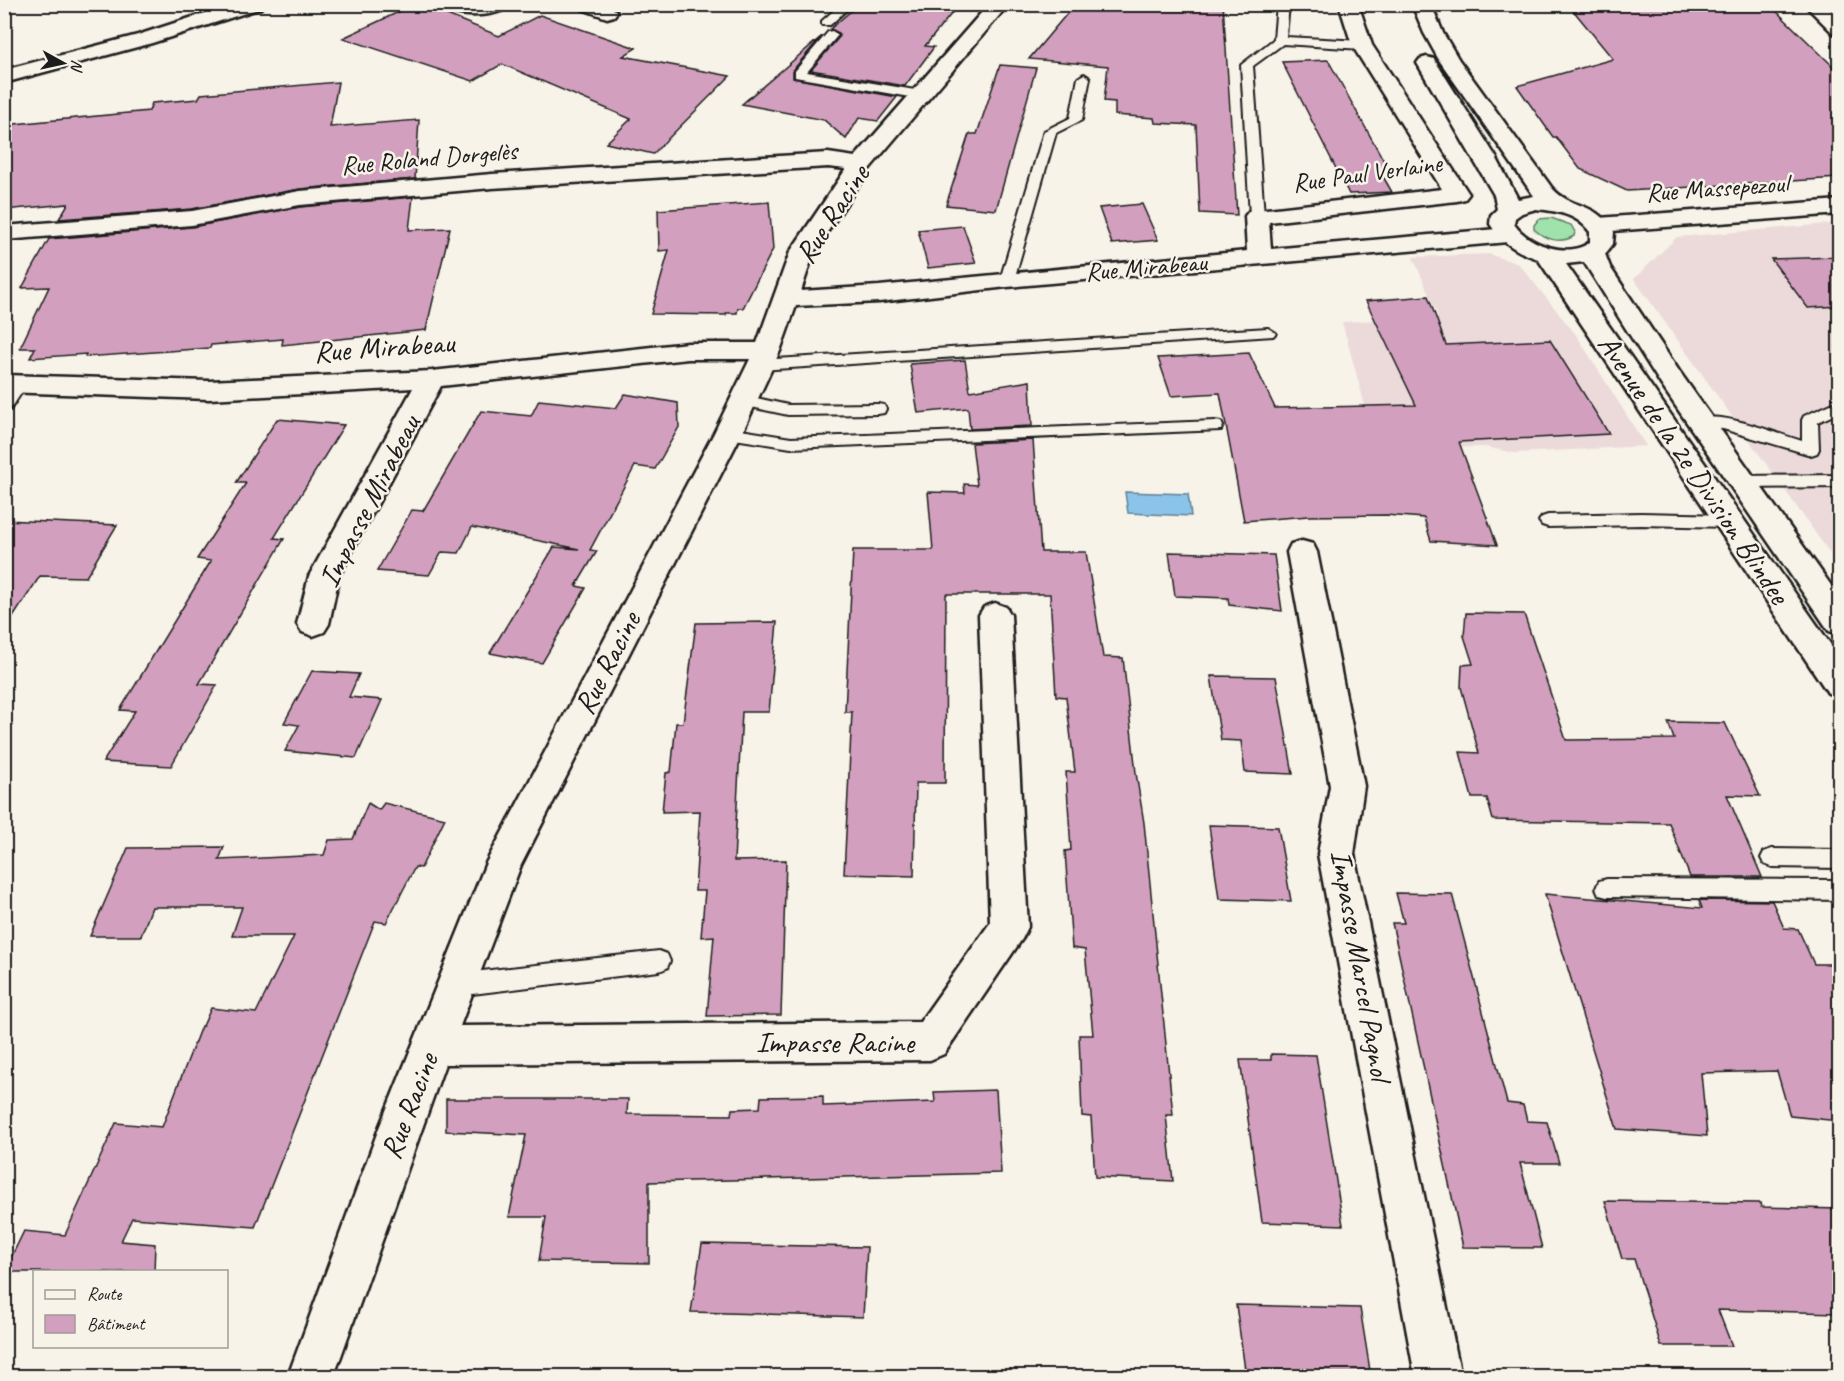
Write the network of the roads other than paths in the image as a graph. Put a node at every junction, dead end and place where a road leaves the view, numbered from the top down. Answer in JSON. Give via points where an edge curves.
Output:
{"nodes":[{"id":1,"x":254,"y":4,"type":"edge"},
{"id":2,"x":447,"y":4,"type":"edge"},
{"id":3,"x":502,"y":4,"type":"edge"},
{"id":4,"x":586,"y":4,"type":"edge"},
{"id":5,"x":848,"y":4,"type":"edge"},
{"id":6,"x":968,"y":4,"type":"edge"},
{"id":7,"x":1283,"y":4,"type":"edge"},
{"id":8,"x":1348,"y":4,"type":"edge"},
{"id":9,"x":1421,"y":4,"type":"edge"},
{"id":10,"x":1813,"y":4,"type":"edge"},
{"id":11,"x":998,"y":8,"type":"edge"},
{"id":12,"x":606,"y":12,"type":"dead end"},
{"id":13,"x":826,"y":23,"type":"dead end"},
{"id":14,"x":1839,"y":29,"type":"edge"},
{"id":15,"x":832,"y":35,"type":"dead end"},
{"id":16,"x":1280,"y":40,"type":"junction"},
{"id":17,"x":1362,"y":45,"type":"junction"},
{"id":18,"x":1420,"y":51,"type":"dead end"},
{"id":19,"x":4,"y":77,"type":"edge"},
{"id":20,"x":1084,"y":78,"type":"dead end"},
{"id":21,"x":921,"y":95,"type":"junction"},
{"id":22,"x":861,"y":164,"type":"junction"},
{"id":23,"x":1554,"y":204,"type":"junction"},
{"id":24,"x":1839,"y":207,"type":"edge"},
{"id":25,"x":1509,"y":210,"type":"junction"},
{"id":26,"x":1257,"y":216,"type":"junction"},
{"id":27,"x":1598,"y":225,"type":"junction"},
{"id":28,"x":4,"y":233,"type":"edge"},
{"id":29,"x":1508,"y":235,"type":"junction"},
{"id":30,"x":1592,"y":253,"type":"junction"},
{"id":31,"x":1548,"y":255,"type":"junction"},
{"id":32,"x":1259,"y":257,"type":"junction"},
{"id":33,"x":1007,"y":280,"type":"junction"},
{"id":34,"x":784,"y":299,"type":"junction"},
{"id":35,"x":1268,"y":333,"type":"dead end"},
{"id":36,"x":764,"y":358,"type":"junction"},
{"id":37,"x":432,"y":380,"type":"junction"},
{"id":38,"x":12,"y":383,"type":"edge"},
{"id":39,"x":743,"y":400,"type":"junction"},
{"id":40,"x":1839,"y":405,"type":"edge"},
{"id":41,"x":4,"y":406,"type":"edge"},
{"id":42,"x":878,"y":409,"type":"dead end"},
{"id":43,"x":1701,"y":423,"type":"junction"},
{"id":44,"x":1215,"y":426,"type":"dead end"},
{"id":45,"x":728,"y":433,"type":"junction"},
{"id":46,"x":1811,"y":449,"type":"junction"},
{"id":47,"x":1834,"y":481,"type":"edge"},
{"id":48,"x":1741,"y":482,"type":"junction"},
{"id":49,"x":1548,"y":521,"type":"dead end"},
{"id":50,"x":1728,"y":521,"type":"junction"},
{"id":51,"x":1302,"y":552,"type":"dead end"},
{"id":52,"x":995,"y":615,"type":"dead end"},
{"id":53,"x":1839,"y":623,"type":"edge"},
{"id":54,"x":313,"y":624,"type":"dead end"},
{"id":55,"x":1839,"y":684,"type":"edge"},
{"id":56,"x":1772,"y":858,"type":"dead end"},
{"id":57,"x":1839,"y":859,"type":"edge"},
{"id":58,"x":1607,"y":888,"type":"dead end"},
{"id":59,"x":1839,"y":890,"type":"edge"},
{"id":60,"x":659,"y":961,"type":"dead end"},
{"id":61,"x":456,"y":985,"type":"junction"},
{"id":62,"x":432,"y":1045,"type":"junction"},
{"id":63,"x":311,"y":1377,"type":"edge"},
{"id":64,"x":1438,"y":1377,"type":"edge"}],
"edges":[{"from":1,"to":19,"type":"street","via":[[145,39]]},
{"from":2,"to":3,"type":"street","via":[[461,10],[488,10]]},
{"from":4,"to":12,"type":"street"},
{"from":5,"to":13,"type":"lane"},
{"from":6,"to":11,"type":"lane"},
{"from":7,"to":16,"type":"lane"},
{"from":8,"to":17,"type":"street","name":"Rue Paul Verlaine"},
{"from":9,"to":23,"type":"street","via":[[1450,61],[1536,185]]},
{"from":10,"to":14,"type":"street"},
{"from":11,"to":21,"type":"street","name":"Rue Racine"},
{"from":15,"to":21,"type":"lane","via":[[800,74]]},
{"from":16,"to":17,"type":"lane"},
{"from":16,"to":26,"type":"lane","via":[[1248,65]]},
{"from":17,"to":26,"type":"street","name":"Rue Paul Verlaine","via":[[1457,194]]},
{"from":18,"to":25,"type":"street","via":[[1485,157],[1506,195]]},
{"from":20,"to":33,"type":"lane","via":[[1076,120],[1050,131]]},
{"from":21,"to":22,"type":"street","name":"Rue Racine"},
{"from":22,"to":28,"type":"street","name":"Rue Roland Dorgelès","via":[[828,160],[492,181],[300,198],[192,218]]},
{"from":22,"to":34,"type":"street","name":"Rue Racine","via":[[802,252]]},
{"from":23,"to":25,"type":"street","via":[[1528,203]]},
{"from":23,"to":27,"type":"street","via":[[1572,208]]},
{"from":24,"to":27,"type":"street","name":"Rue Massepezoul"},
{"from":25,"to":29,"type":"street","via":[[1502,222]]},
{"from":26,"to":32,"type":"street","name":"Rue Paul Verlaine"},
{"from":27,"to":30,"type":"street","via":[[1603,241]]},
{"from":29,"to":31,"type":"street","via":[[1525,247]]},
{"from":29,"to":32,"type":"street","name":"Rue Mirabeau"},
{"from":30,"to":31,"type":"street","via":[[1572,257]]},
{"from":30,"to":43,"type":"street","name":"Avenue de la 2e Division Blindee","via":[[1625,311]]},
{"from":31,"to":50,"type":"street","name":"Avenue de la 2e Division Blindee"},
{"from":32,"to":33,"type":"street","name":"Rue Mirabeau"},
{"from":33,"to":34,"type":"street","name":"Rue Mirabeau","via":[[879,294]]},
{"from":34,"to":36,"type":"street","name":"Rue Racine"},
{"from":35,"to":36,"type":"lane"},
{"from":36,"to":37,"type":"street","name":"Rue Mirabeau","via":[[688,351]]},
{"from":36,"to":39,"type":"street","name":"Rue Racine"},
{"from":37,"to":38,"type":"street","name":"Rue Mirabeau","via":[[209,390]]},
{"from":37,"to":54,"type":"street","name":"Impasse Mirabeau","via":[[324,576]]},
{"from":38,"to":41,"type":"lane"},
{"from":39,"to":42,"type":"lane","via":[[788,410]]},
{"from":39,"to":45,"type":"street","name":"Rue Racine"},
{"from":40,"to":46,"type":"lane","via":[[1810,420]]},
{"from":43,"to":46,"type":"lane","via":[[1723,424]]},
{"from":43,"to":48,"type":"street","name":"Avenue de la 2e Division Blindee"},
{"from":44,"to":45,"type":"lane","via":[[791,443]]},
{"from":45,"to":61,"type":"street","name":"Rue Racine","via":[[504,863]]},
{"from":46,"to":47,"type":"lane"},
{"from":47,"to":48,"type":"lane"},
{"from":48,"to":53,"type":"street","name":"Avenue de la 2e Division Blindee"},
{"from":49,"to":50,"type":"lane"},
{"from":50,"to":55,"type":"street","name":"Avenue de la 2e Division Blindee"},
{"from":51,"to":64,"type":"street","name":"Impasse Marcel Pagnol","via":[[1347,786],[1336,854]]},
{"from":52,"to":62,"type":"street","name":"Impasse Racine","via":[[1009,927],[930,1041]]},
{"from":56,"to":57,"type":"lane"},
{"from":58,"to":59,"type":"lane"},
{"from":60,"to":61,"type":"lane"},
{"from":61,"to":62,"type":"street","name":"Rue Racine"},
{"from":62,"to":63,"type":"street","name":"Rue Racine"}]}
